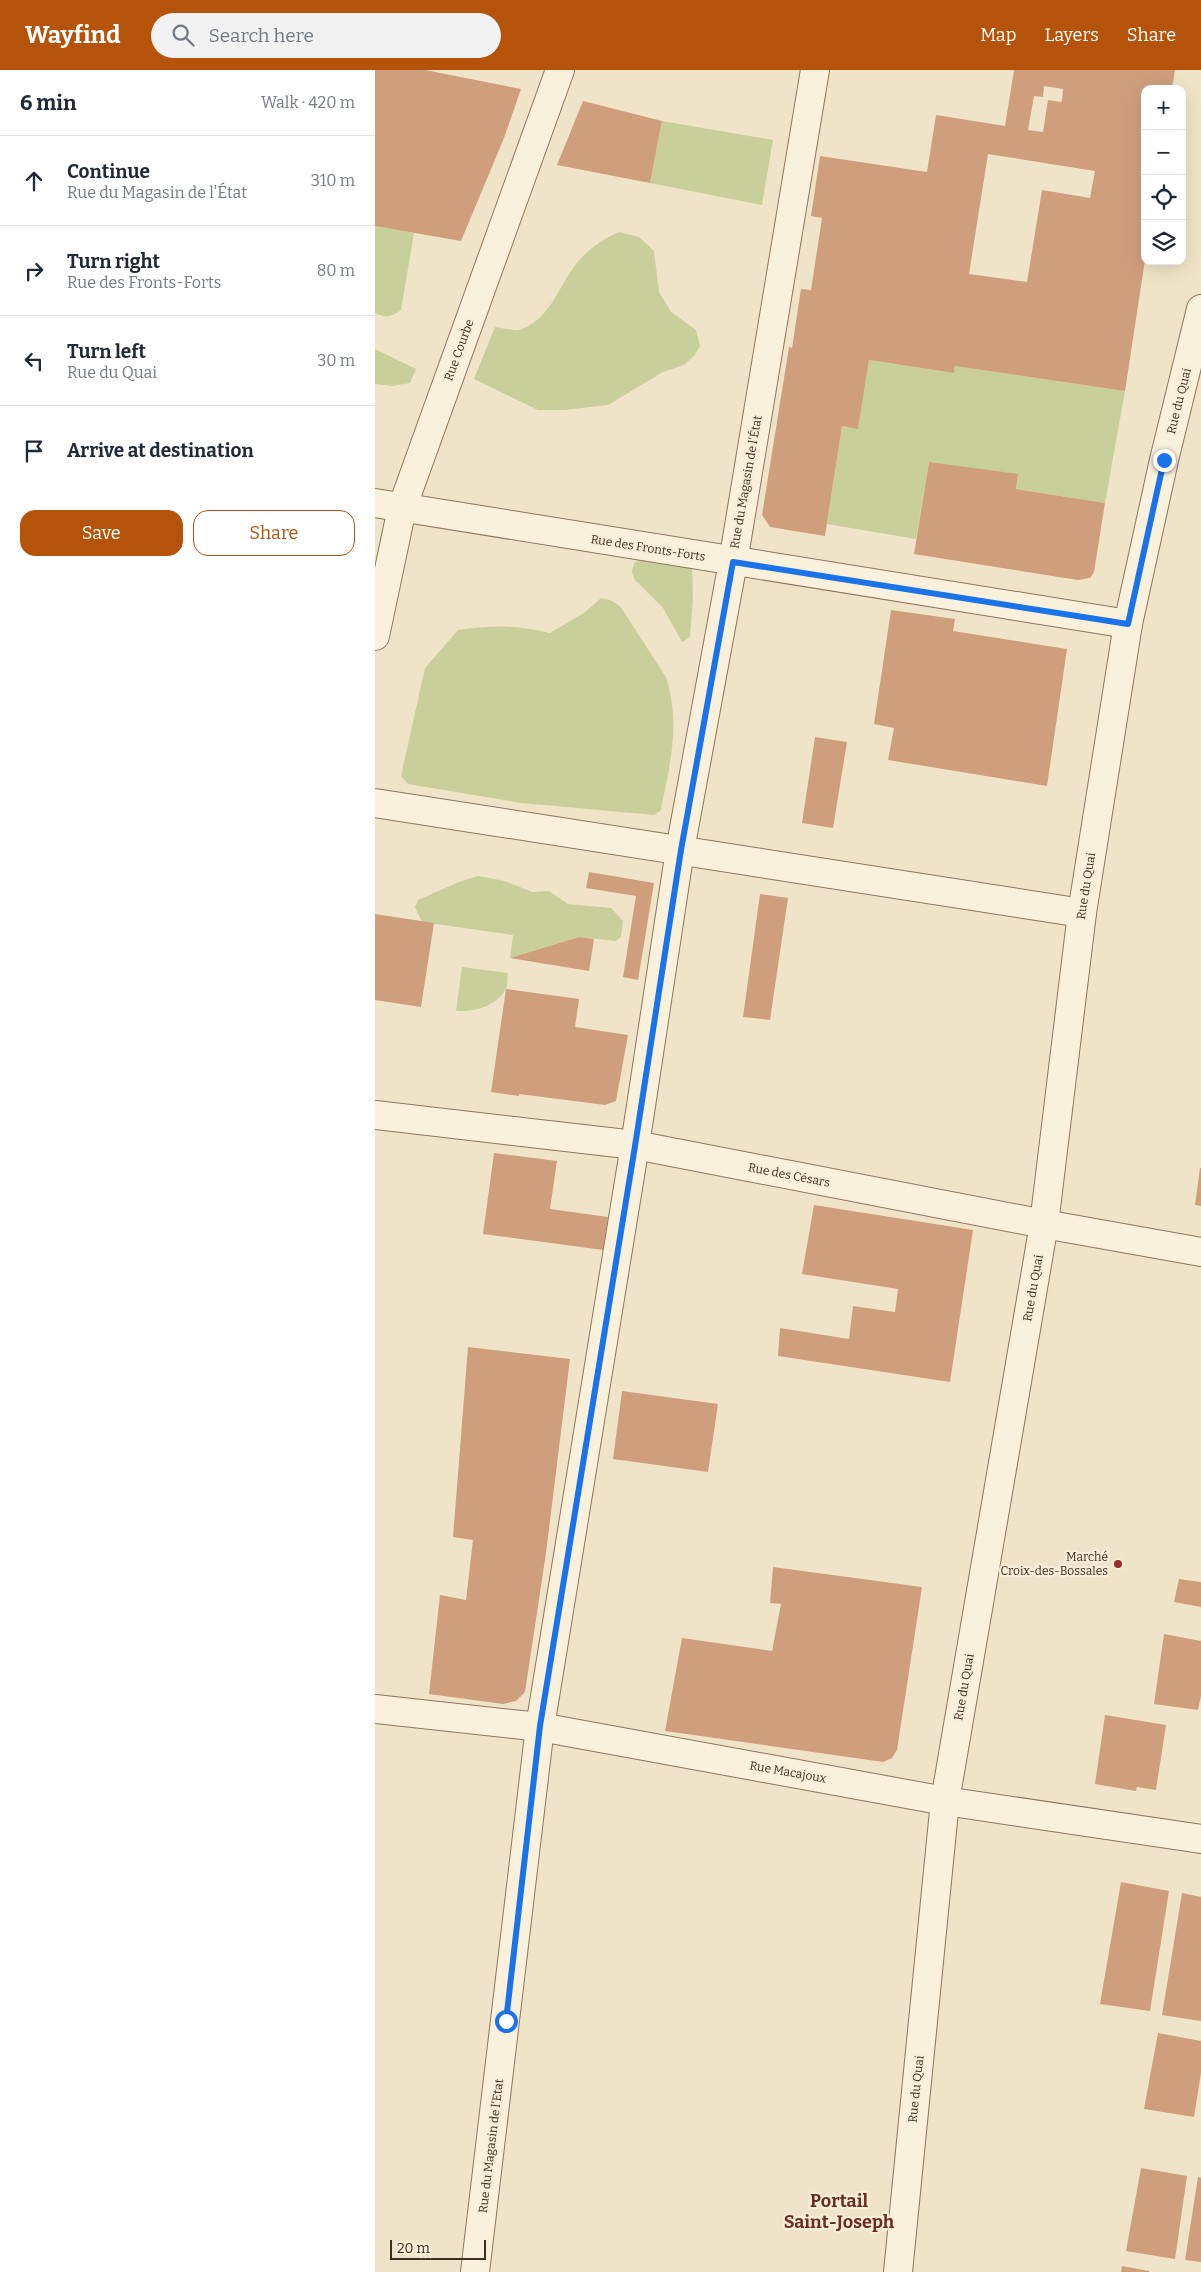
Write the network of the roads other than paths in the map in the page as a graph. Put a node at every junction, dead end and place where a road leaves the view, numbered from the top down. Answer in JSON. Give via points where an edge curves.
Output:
{"nodes":[{"id":1,"x":560,"y":70,"type":"edge"},
{"id":2,"x":815,"y":70,"type":"edge"},
{"id":3,"x":1201,"y":309,"type":"edge"},
{"id":4,"x":375,"y":503,"type":"edge"},
{"id":5,"x":403,"y":508,"type":"junction"},
{"id":6,"x":733,"y":562,"type":"junction"},
{"id":7,"x":1128,"y":624,"type":"junction"},
{"id":8,"x":375,"y":636,"type":"edge"},
{"id":9,"x":375,"y":804,"type":"edge"},
{"id":10,"x":681,"y":850,"type":"junction"},
{"id":11,"x":1082,"y":913,"type":"junction"},
{"id":12,"x":375,"y":1115,"type":"edge"},
{"id":13,"x":635,"y":1146,"type":"junction"},
{"id":14,"x":1044,"y":1224,"type":"junction"},
{"id":15,"x":1201,"y":1252,"type":"edge"},
{"id":16,"x":375,"y":1709,"type":"edge"},
{"id":17,"x":540,"y":1726,"type":"junction"},
{"id":18,"x":945,"y":1801,"type":"junction"},
{"id":19,"x":1201,"y":1839,"type":"edge"},
{"id":20,"x":506,"y":2021,"type":"joint"},
{"id":21,"x":475,"y":2272,"type":"edge"},
{"id":22,"x":898,"y":2272,"type":"edge"}],
"edges":[{"from":1,"to":5,"type":"street","name":"Rue Courbe"},
{"from":2,"to":6,"type":"street","name":"Rue du Magasin de l'État"},
{"from":3,"to":7,"type":"street","name":"Rue du Quai"},
{"from":4,"to":5,"type":"street","name":"Rue des Fronts-Forts"},
{"from":5,"to":6,"type":"street","name":"Rue des Fronts-Forts"},
{"from":5,"to":8,"type":"street","name":"Rue Courbe"},
{"from":6,"to":7,"type":"street","name":"Rue des Fronts-Forts"},
{"from":6,"to":10,"type":"street","name":"Rue du Magasin de l'État"},
{"from":7,"to":11,"type":"street","name":"Rue du Quai"},
{"from":9,"to":10,"type":"street"},
{"from":10,"to":11,"type":"street"},
{"from":10,"to":13,"type":"street","name":"Rue du Magasin de l'État"},
{"from":11,"to":14,"type":"street","name":"Rue du Quai"},
{"from":12,"to":13,"type":"street","name":"Rue des Césars"},
{"from":13,"to":14,"type":"street","name":"Rue des Césars"},
{"from":13,"to":17,"type":"street","name":"Rue du Magasin de l'État"},
{"from":14,"to":15,"type":"street","name":"Rue des Césars"},
{"from":14,"to":18,"type":"street","name":"Rue du Quai"},
{"from":16,"to":17,"type":"street","name":"Rue Macajoux"},
{"from":17,"to":18,"type":"street","name":"Rue Macajoux"},
{"from":17,"to":20,"type":"street","name":"Rue du Magasin de l'État"},
{"from":18,"to":19,"type":"street","name":"Rue Macajoux"},
{"from":18,"to":22,"type":"street","name":"Rue du Quai"},
{"from":20,"to":21,"type":"street","name":"Rue du Magasin de l'Etat"}]}
